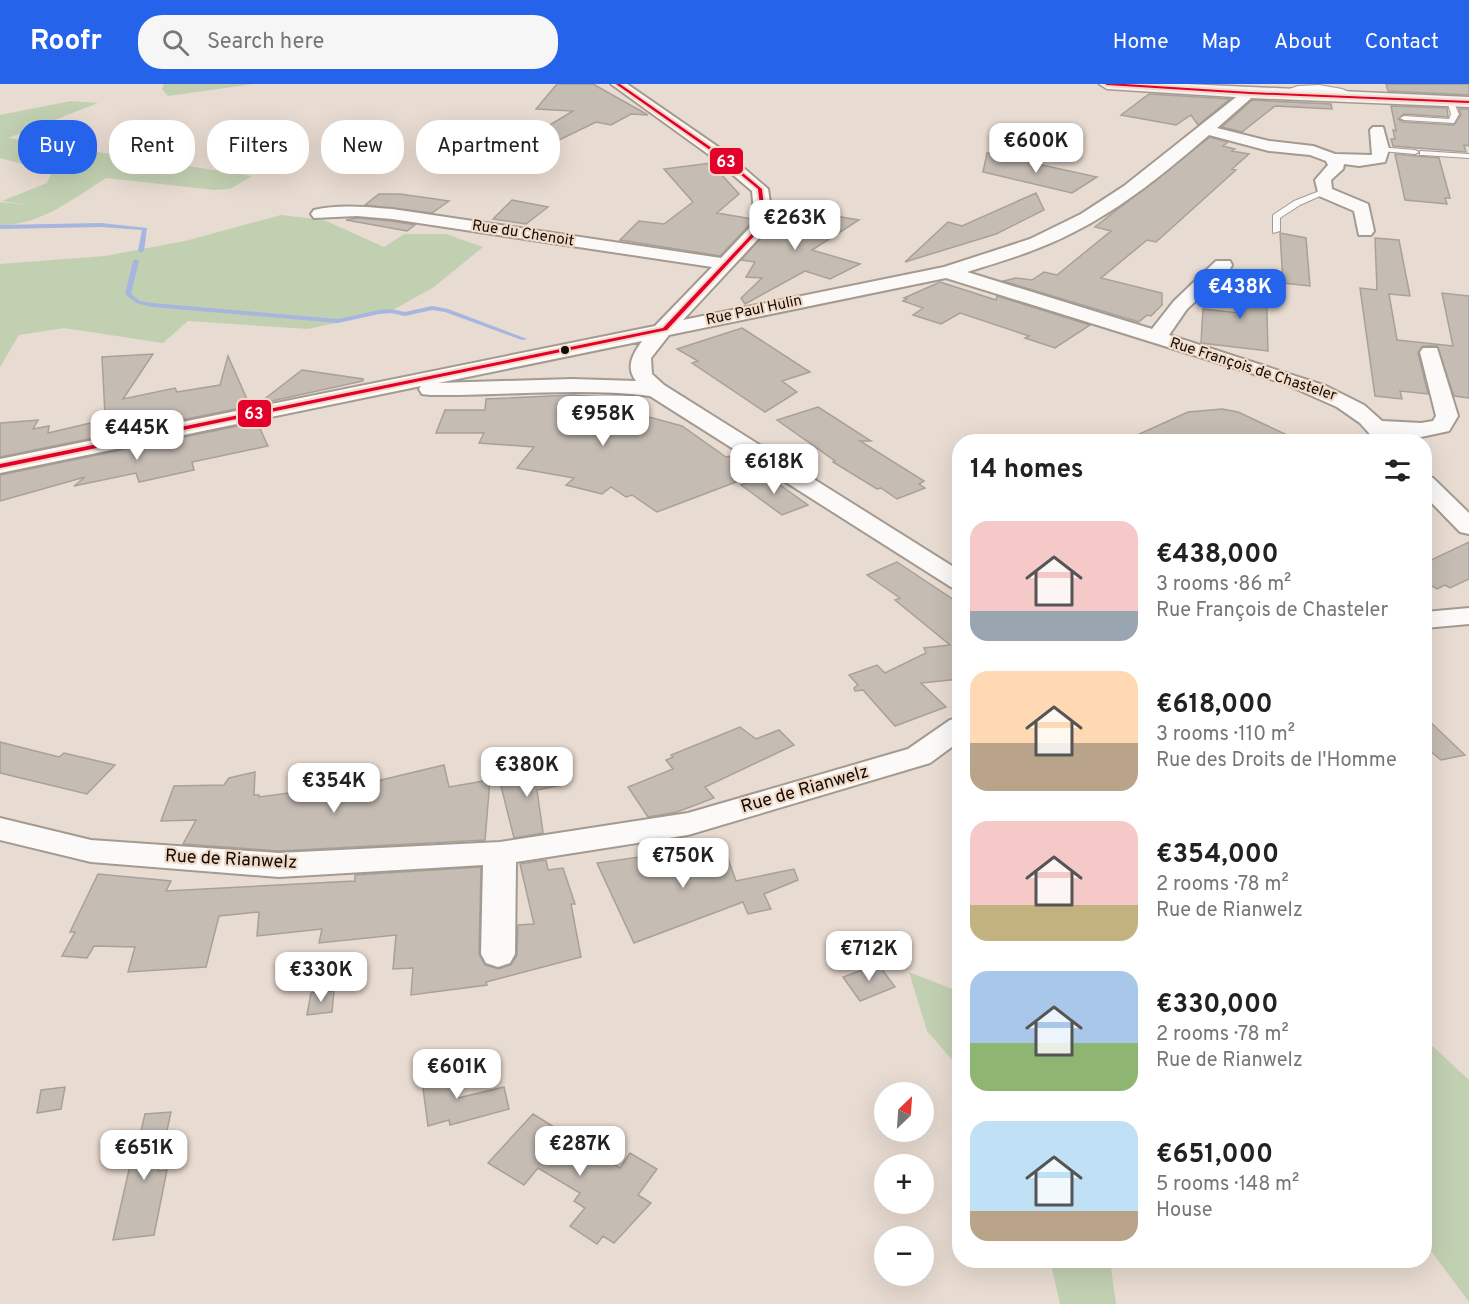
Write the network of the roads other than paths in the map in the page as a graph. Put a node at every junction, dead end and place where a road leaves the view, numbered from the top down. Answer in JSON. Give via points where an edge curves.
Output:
{"nodes":[{"id":1,"x":618,"y":84,"type":"edge"},
{"id":2,"x":1107,"y":84,"type":"edge"},
{"id":3,"x":1250,"y":93,"type":"junction"},
{"id":4,"x":1450,"y":101,"type":"junction"},
{"id":5,"x":1469,"y":102,"type":"edge"},
{"id":6,"x":1404,"y":118,"type":"dead end"},
{"id":7,"x":1206,"y":130,"type":"junction"},
{"id":8,"x":1378,"y":130,"type":"dead end"},
{"id":9,"x":1381,"y":149,"type":"junction"},
{"id":10,"x":1469,"y":156,"type":"edge"},
{"id":11,"x":1332,"y":158,"type":"junction"},
{"id":12,"x":1324,"y":192,"type":"junction"},
{"id":13,"x":320,"y":214,"type":"dead end"},
{"id":14,"x":1276,"y":231,"type":"dead end"},
{"id":15,"x":1365,"y":231,"type":"dead end"},
{"id":16,"x":726,"y":264,"type":"junction"},
{"id":17,"x":1223,"y":265,"type":"dead end"},
{"id":18,"x":947,"y":272,"type":"junction"},
{"id":19,"x":665,"y":329,"type":"junction"},
{"id":20,"x":1155,"y":337,"type":"junction"},
{"id":21,"x":1430,"y":352,"type":"dead end"},
{"id":22,"x":377,"y":388,"type":"junction"},
{"id":23,"x":656,"y":390,"type":"junction"},
{"id":24,"x":1383,"y":434,"type":"edge"},
{"id":25,"x":0,"y":466,"type":"edge"},
{"id":26,"x":1432,"y":490,"type":"edge"},
{"id":27,"x":1469,"y":528,"type":"edge"},
{"id":28,"x":952,"y":577,"type":"edge"},
{"id":29,"x":1469,"y":616,"type":"edge"},
{"id":30,"x":1432,"y":619,"type":"edge"},
{"id":31,"x":952,"y":733,"type":"edge"},
{"id":32,"x":0,"y":829,"type":"edge"},
{"id":33,"x":500,"y":853,"type":"junction"},
{"id":34,"x":498,"y":954,"type":"dead end"}],
"edges":[{"from":1,"to":16,"type":"street","via":[[718,154],[760,189],[764,223]]},
{"from":2,"to":3,"type":"main road"},
{"from":3,"to":4,"type":"main road"},
{"from":3,"to":7,"type":"street","name":"Rue Paul Hulin"},
{"from":4,"to":5,"type":"main road"},
{"from":4,"to":6,"type":"lane","via":[[1455,114],[1451,121]]},
{"from":7,"to":11,"type":"street"},
{"from":7,"to":18,"type":"street","name":"Rue Paul Hulin","via":[[1087,218],[1017,251]]},
{"from":8,"to":9,"type":"street"},
{"from":9,"to":10,"type":"lane"},
{"from":9,"to":11,"type":"street","via":[[1379,159]]},
{"from":11,"to":12,"type":"street","via":[[1337,166],[1324,174]]},
{"from":12,"to":14,"type":"lane","via":[[1276,217]]},
{"from":12,"to":15,"type":"street","via":[[1362,208]]},
{"from":13,"to":16,"type":"street","name":"Rue du Chenoit","via":[[392,214]]},
{"from":16,"to":19,"type":"street"},
{"from":17,"to":20,"type":"street","name":"Rue François de Chasteler","via":[[1186,299]]},
{"from":18,"to":19,"type":"street","name":"Rue Paul Hulin"},
{"from":18,"to":20,"type":"street","name":"Rue François de Chasteler"},
{"from":19,"to":22,"type":"street","name":"Rue Paul Hulin"},
{"from":19,"to":23,"type":"street","via":[[641,358],[642,375]]},
{"from":20,"to":24,"type":"street","name":"Rue François de Chasteler","via":[[1342,399]]},
{"from":21,"to":24,"type":"street","name":"Rue François de Chasteler","via":[[1447,416],[1441,426]]},
{"from":22,"to":23,"type":"street","via":[[476,390],[624,385]]},
{"from":22,"to":25,"type":"street","name":"Rue Paul Hulin"},
{"from":23,"to":28,"type":"street"},
{"from":26,"to":27,"type":"street"},
{"from":29,"to":30,"type":"street"},
{"from":31,"to":33,"type":"street","name":"Rue de Rianwelz","via":[[919,756],[688,824]]},
{"from":32,"to":33,"type":"street","name":"Rue de Rianwelz","via":[[91,851],[279,865]]},
{"from":33,"to":34,"type":"street"}]}
